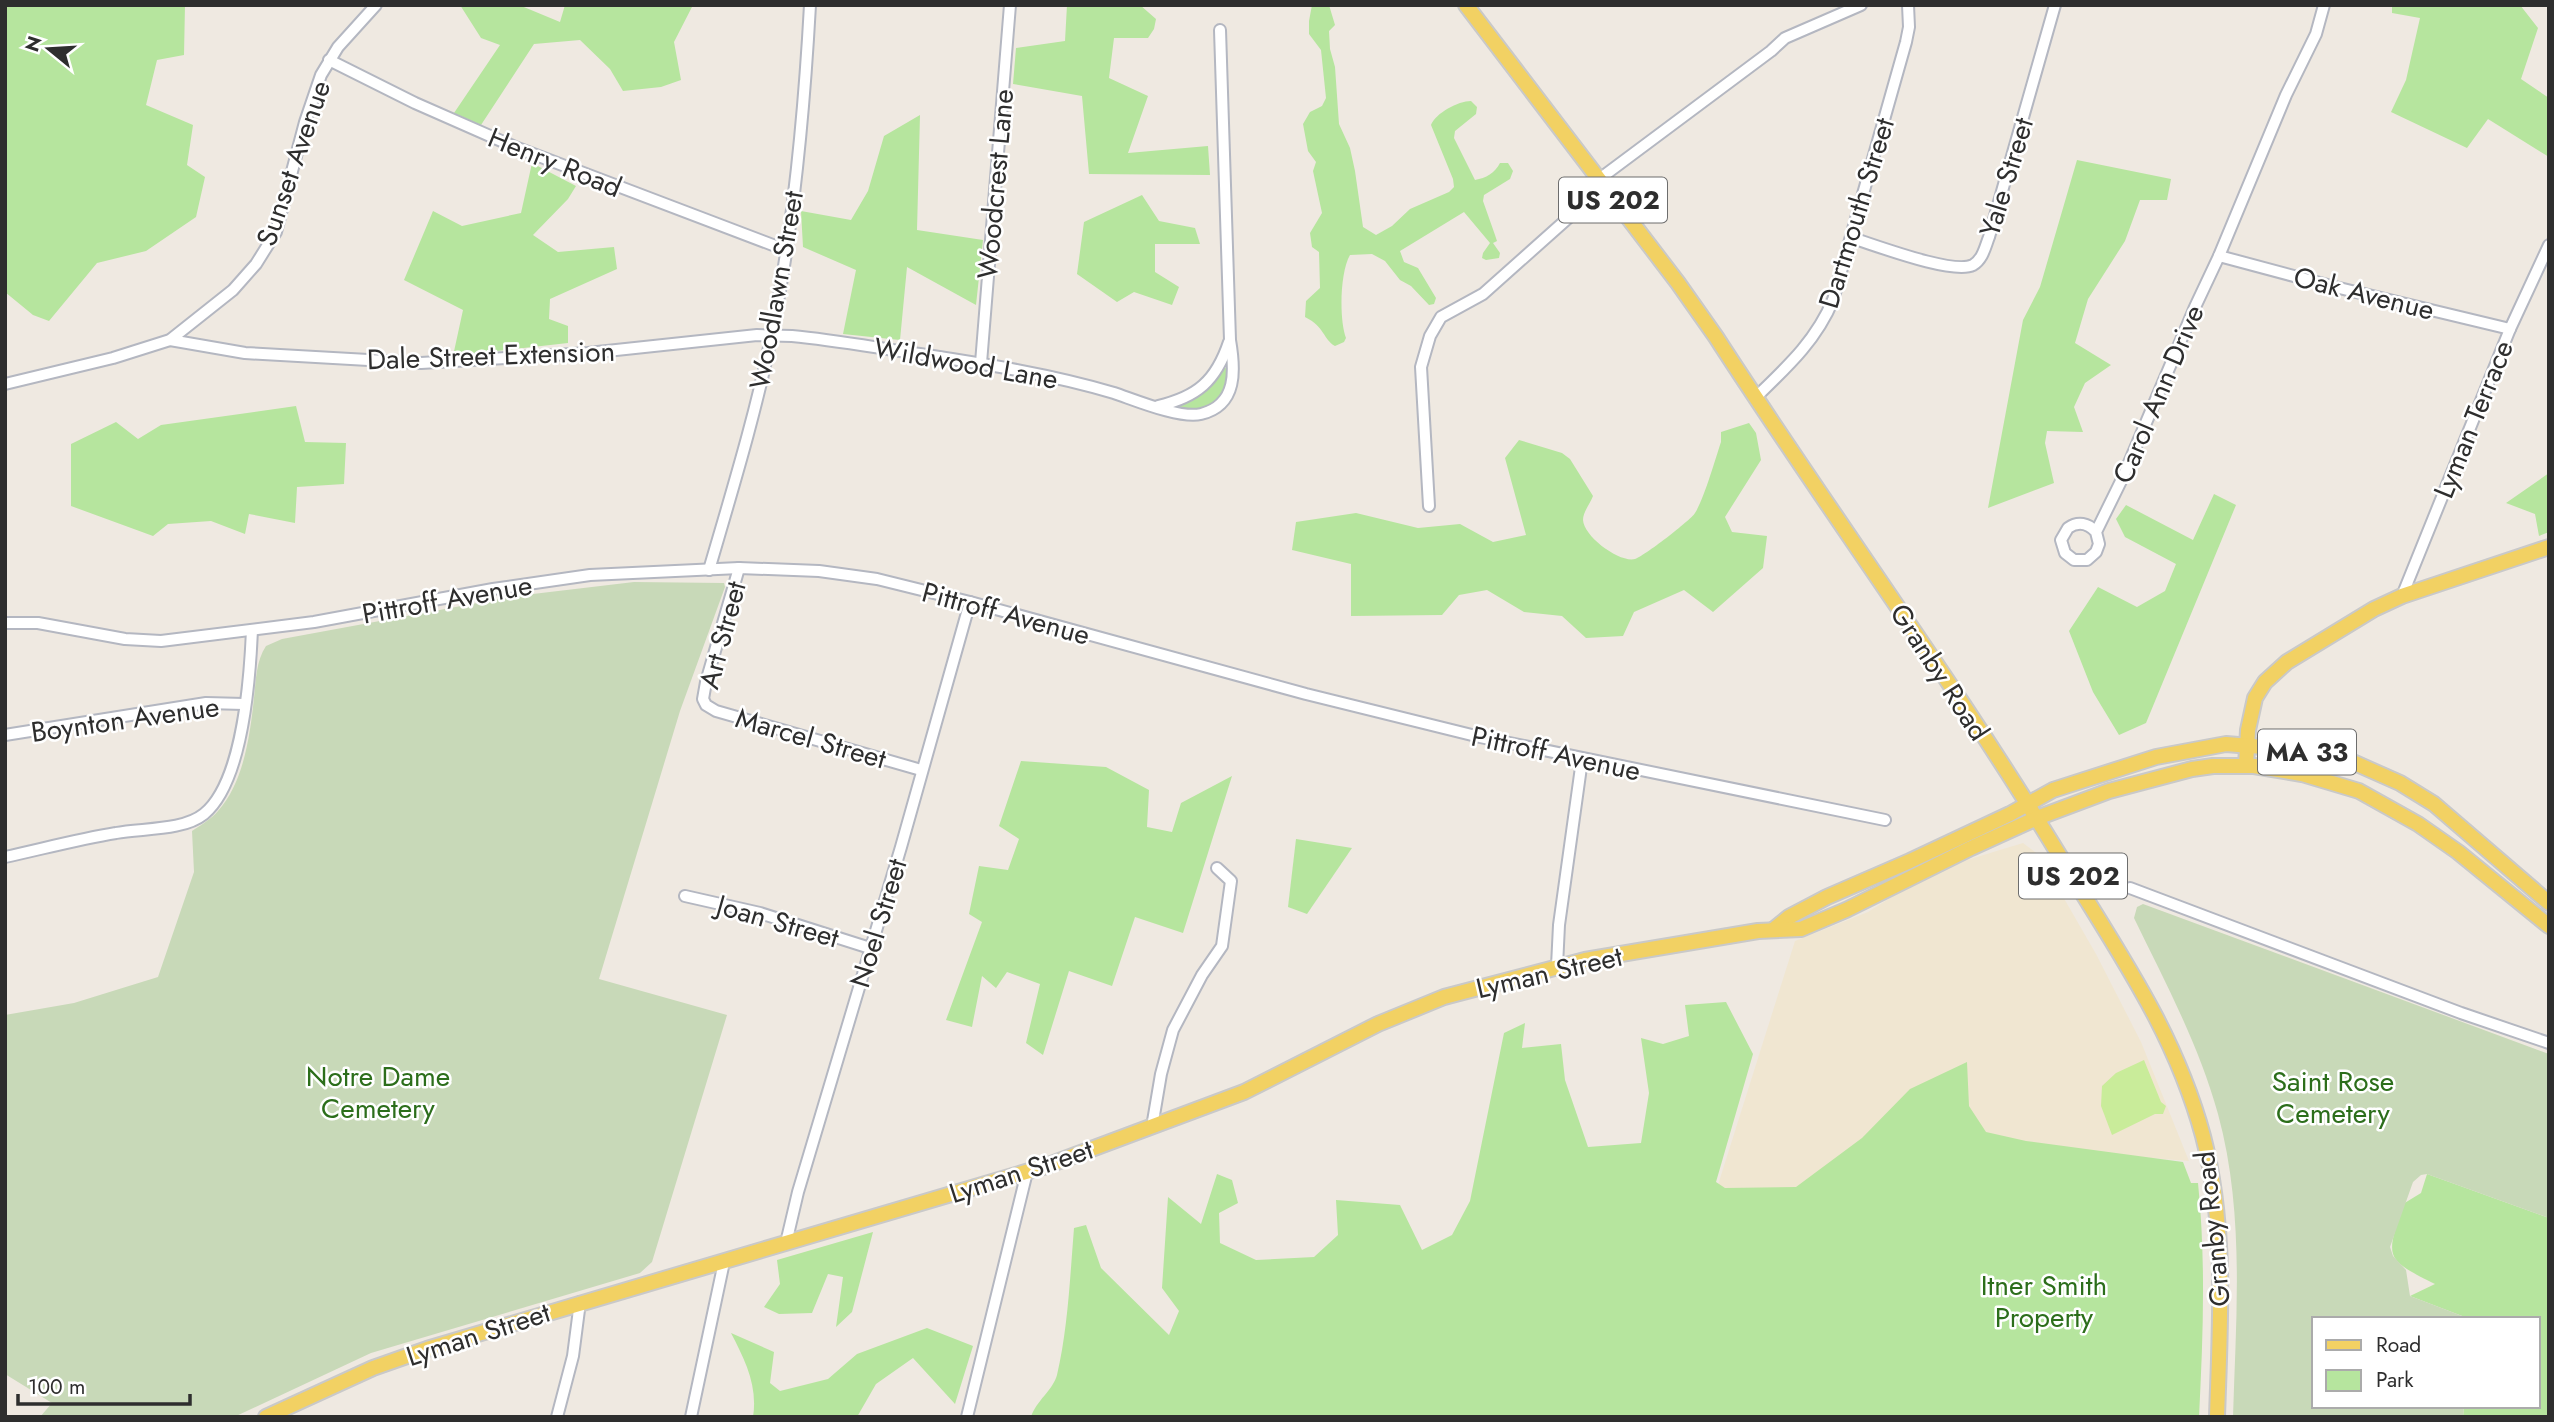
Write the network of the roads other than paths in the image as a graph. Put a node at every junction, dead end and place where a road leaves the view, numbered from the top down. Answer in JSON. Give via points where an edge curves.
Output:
{"nodes":[{"id":1,"x":376,"y":5,"type":"edge"},
{"id":2,"x":810,"y":5,"type":"edge"},
{"id":3,"x":1010,"y":5,"type":"edge"},
{"id":4,"x":1466,"y":5,"type":"edge"},
{"id":5,"x":1861,"y":5,"type":"edge"},
{"id":6,"x":1908,"y":5,"type":"edge"},
{"id":7,"x":2054,"y":5,"type":"edge"},
{"id":8,"x":2324,"y":5,"type":"edge"},
{"id":9,"x":1220,"y":30,"type":"dead end"},
{"id":10,"x":329,"y":60,"type":"junction"},
{"id":11,"x":1601,"y":183,"type":"junction"},
{"id":12,"x":1852,"y":238,"type":"junction"},
{"id":13,"x":2549,"y":245,"type":"edge"},
{"id":14,"x":786,"y":250,"type":"junction"},
{"id":15,"x":2219,"y":256,"type":"junction"},
{"id":16,"x":2510,"y":329,"type":"junction"},
{"id":17,"x":772,"y":334,"type":"junction"},
{"id":18,"x":170,"y":340,"type":"junction"},
{"id":19,"x":1230,"y":340,"type":"junction"},
{"id":20,"x":981,"y":363,"type":"junction"},
{"id":21,"x":5,"y":384,"type":"edge"},
{"id":22,"x":1755,"y":398,"type":"junction"},
{"id":23,"x":1158,"y":407,"type":"junction"},
{"id":24,"x":1429,"y":506,"type":"dead end"},
{"id":25,"x":2096,"y":532,"type":"dead end"},
{"id":26,"x":2549,"y":547,"type":"edge"},
{"id":27,"x":739,"y":568,"type":"junction"},
{"id":28,"x":709,"y":569,"type":"junction"},
{"id":29,"x":2402,"y":596,"type":"junction"},
{"id":30,"x":970,"y":602,"type":"junction"},
{"id":31,"x":5,"y":623,"type":"edge"},
{"id":32,"x":252,"y":630,"type":"junction"},
{"id":33,"x":704,"y":702,"type":"joint"},
{"id":34,"x":244,"y":704,"type":"junction"},
{"id":35,"x":5,"y":735,"type":"edge"},
{"id":36,"x":2247,"y":745,"type":"junction"},
{"id":37,"x":1582,"y":760,"type":"junction"},
{"id":38,"x":2246,"y":766,"type":"junction"},
{"id":39,"x":921,"y":770,"type":"junction"},
{"id":40,"x":2027,"y":804,"type":"junction"},
{"id":41,"x":2037,"y":818,"type":"junction"},
{"id":42,"x":1885,"y":820,"type":"dead end"},
{"id":43,"x":5,"y":858,"type":"edge"},
{"id":44,"x":1217,"y":868,"type":"dead end"},
{"id":45,"x":2130,"y":888,"type":"dead end"},
{"id":46,"x":685,"y":896,"type":"dead end"},
{"id":47,"x":2549,"y":903,"type":"edge"},
{"id":48,"x":2549,"y":926,"type":"edge"},
{"id":49,"x":1773,"y":930,"type":"junction"},
{"id":50,"x":870,"y":948,"type":"junction"},
{"id":51,"x":1557,"y":966,"type":"junction"},
{"id":52,"x":2549,"y":1029,"type":"edge"},
{"id":53,"x":2546,"y":1042,"type":"edge"},
{"id":54,"x":1152,"y":1127,"type":"junction"},
{"id":55,"x":1027,"y":1172,"type":"junction"},
{"id":56,"x":786,"y":1243,"type":"junction"},
{"id":57,"x":724,"y":1262,"type":"junction"},
{"id":58,"x":580,"y":1301,"type":"junction"},
{"id":59,"x":265,"y":1417,"type":"edge"},
{"id":60,"x":557,"y":1417,"type":"edge"},
{"id":61,"x":691,"y":1417,"type":"edge"},
{"id":62,"x":967,"y":1417,"type":"edge"},
{"id":63,"x":2217,"y":1417,"type":"edge"}],
"edges":[{"from":1,"to":10,"type":"street","name":"Sunset Avenue"},
{"from":2,"to":14,"type":"street","name":"Woodlawn Street"},
{"from":3,"to":20,"type":"street","name":"Woodcrest Lane"},
{"from":4,"to":11,"type":"main road","name":"Granby Road","number":"US 202"},
{"from":5,"to":11,"type":"street","via":[[1785,38]]},
{"from":6,"to":12,"type":"street","name":"Dartmouth Street","via":[[1906,42]]},
{"from":7,"to":12,"type":"street","name":"Yale Street","via":[[1989,237],[1977,262],[1965,268],[1947,267]]},
{"from":8,"to":15,"type":"street","name":"Carol Ann Drive","via":[[2320,24]]},
{"from":9,"to":19,"type":"street","name":"Wildwood Lane"},
{"from":10,"to":14,"type":"street","name":"Henry Road","via":[[515,148]]},
{"from":10,"to":18,"type":"street","name":"Sunset Avenue","via":[[270,243],[233,290]]},
{"from":11,"to":22,"type":"main road","name":"Granby Road","number":"US 202","via":[[1689,298]]},
{"from":11,"to":24,"type":"street","via":[[1483,294],[1437,321],[1421,367]]},
{"from":12,"to":22,"type":"street","name":"Dartmouth Street","via":[[1833,300],[1819,328]]},
{"from":13,"to":16,"type":"street","name":"Lyman Terrace"},
{"from":14,"to":17,"type":"street","name":"Woodlawn Street"},
{"from":15,"to":16,"type":"street","name":"Oak Avenue"},
{"from":15,"to":25,"type":"street","name":"Carol Ann Drive"},
{"from":16,"to":29,"type":"street","name":"Lyman Terrace"},
{"from":17,"to":18,"type":"street","name":"Dale Street Extension","via":[[588,353],[421,363],[245,353]]},
{"from":17,"to":20,"type":"street","name":"Wildwood Lane"},
{"from":17,"to":28,"type":"street","name":"Woodlawn Street"},
{"from":18,"to":21,"type":"street"},
{"from":19,"to":23,"type":"street","name":"Wildwood Lane","via":[[1218,370],[1206,384]]},
{"from":19,"to":23,"type":"street","name":"Wildwood Lane","via":[[1233,381],[1222,403],[1195,415]]},
{"from":20,"to":23,"type":"street","name":"Wildwood Lane","via":[[1081,383]]},
{"from":22,"to":40,"type":"main road","name":"Granby Road","number":"US 202"},
{"from":26,"to":29,"type":"main road"},
{"from":27,"to":28,"type":"street","name":"Pittroff Avenue"},
{"from":27,"to":30,"type":"street","name":"Pittroff Avenue","via":[[858,576]]},
{"from":27,"to":33,"type":"street","name":"Art Street"},
{"from":28,"to":32,"type":"street","name":"Pittroff Avenue","via":[[572,577]]},
{"from":29,"to":36,"type":"main road","via":[[2324,638],[2271,676],[2255,698]]},
{"from":30,"to":37,"type":"street","name":"Pittroff Avenue","via":[[1332,701]]},
{"from":30,"to":39,"type":"street","name":"Noel Street"},
{"from":31,"to":32,"type":"street","name":"Pittroff Avenue","via":[[38,623],[143,641]]},
{"from":32,"to":34,"type":"street"},
{"from":33,"to":39,"type":"street","name":"Marcel Street","via":[[716,710]]},
{"from":34,"to":35,"type":"street","name":"Boynton Avenue","via":[[206,704]]},
{"from":34,"to":43,"type":"street","via":[[230,773],[203,815],[183,824],[116,833]]},
{"from":36,"to":38,"type":"main road"},
{"from":36,"to":40,"type":"main road","number":"MA 33","via":[[2226,744],[2156,757],[2053,790]]},
{"from":36,"to":47,"type":"main road","number":"MA 33","via":[[2346,759],[2400,783],[2434,804]]},
{"from":37,"to":42,"type":"street","name":"Pittroff Avenue"},
{"from":37,"to":51,"type":"street"},
{"from":38,"to":41,"type":"main road","number":"MA 33","via":[[2213,766],[2162,775]]},
{"from":38,"to":48,"type":"main road","number":"MA 33","via":[[2324,779],[2393,808],[2458,852]]},
{"from":39,"to":50,"type":"street","name":"Noel Street"},
{"from":40,"to":41,"type":"main road","name":"Granby Road","number":"US 202"},
{"from":40,"to":49,"type":"main road","name":"Lyman Street","number":"MA 33","via":[[1816,902]]},
{"from":41,"to":49,"type":"main road","name":"Lyman Street","number":"MA 33","via":[[1821,921],[1801,929]]},
{"from":41,"to":63,"type":"main road","name":"Granby Road","number":"US 202","via":[[2146,995],[2193,1102],[2214,1193],[2220,1264]]},
{"from":44,"to":54,"type":"street","via":[[1231,881],[1222,946],[1173,1030]]},
{"from":45,"to":53,"type":"street"},
{"from":46,"to":50,"type":"street","name":"Joan Street","via":[[760,913]]},
{"from":49,"to":51,"type":"main road","name":"Lyman Street","number":"MA 33"},
{"from":50,"to":56,"type":"street","name":"Noel Street"},
{"from":51,"to":54,"type":"main road","name":"Lyman Street","number":"MA 33","via":[[1426,1003],[1244,1093]]},
{"from":52,"to":53,"type":"street"},
{"from":54,"to":55,"type":"main road","name":"Lyman Street","number":"MA 33"},
{"from":55,"to":56,"type":"main road","name":"Lyman Street","number":"MA 33"},
{"from":55,"to":62,"type":"street"},
{"from":56,"to":57,"type":"main road","name":"Lyman Street","number":"MA 33"},
{"from":57,"to":58,"type":"main road","name":"Lyman Street","number":"MA 33"},
{"from":57,"to":61,"type":"street"},
{"from":58,"to":59,"type":"main road","name":"Lyman Street","number":"MA 33","via":[[386,1363]]},
{"from":58,"to":60,"type":"street","via":[[573,1356]]}]}
